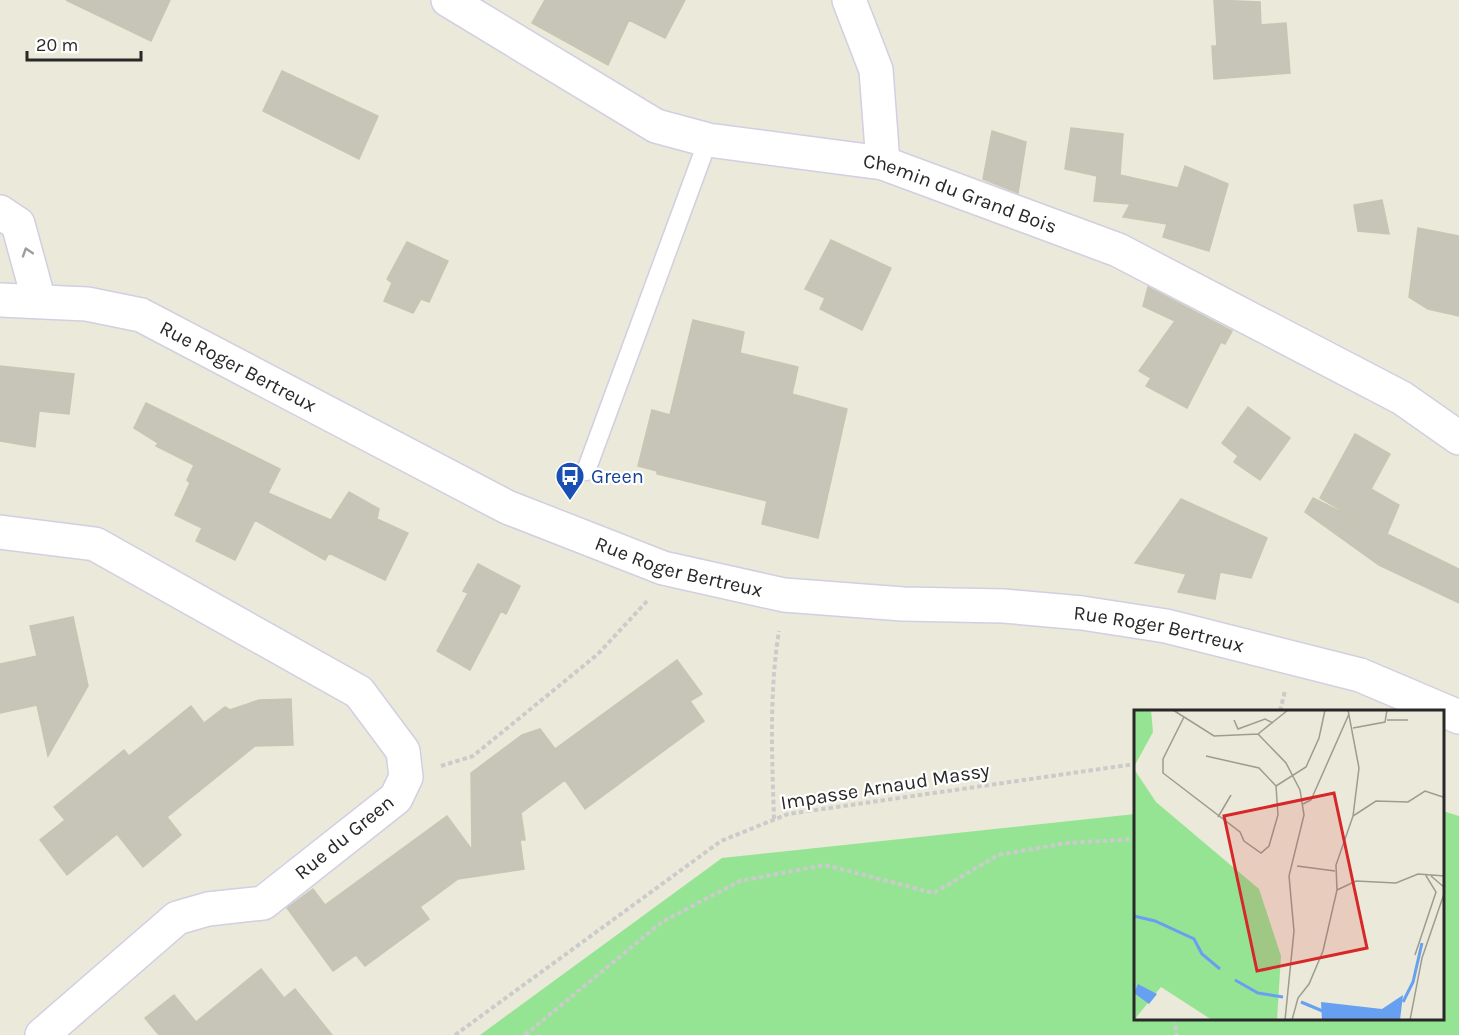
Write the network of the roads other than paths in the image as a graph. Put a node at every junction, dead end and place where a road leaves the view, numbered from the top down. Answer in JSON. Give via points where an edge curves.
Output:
{"nodes":[{"id":1,"x":448,"y":0,"type":"edge"},
{"id":2,"x":849,"y":0,"type":"edge"},
{"id":3,"x":708,"y":140,"type":"junction"},
{"id":4,"x":883,"y":162,"type":"junction"},
{"id":5,"x":0,"y":212,"type":"edge"},
{"id":6,"x":0,"y":300,"type":"edge"},
{"id":7,"x":39,"y":301,"type":"junction"},
{"id":8,"x":1459,"y":438,"type":"edge"},
{"id":9,"x":586,"y":471,"type":"dead end"},
{"id":10,"x":0,"y":532,"type":"edge"},
{"id":11,"x":1442,"y":710,"type":"edge"},
{"id":12,"x":1444,"y":711,"type":"edge"},
{"id":13,"x":1459,"y":717,"type":"edge"},
{"id":14,"x":42,"y":1035,"type":"edge"}],
"edges":[{"from":1,"to":3,"type":"street","name":"Chemin du Grand Bois","via":[[656,126]]},
{"from":2,"to":4,"type":"street","via":[[876,70]]},
{"from":3,"to":4,"type":"street","name":"Chemin du Grand Bois"},
{"from":3,"to":9,"type":"lane"},
{"from":4,"to":8,"type":"street","name":"Chemin du Grand Bois","via":[[1118,250],[1402,398]]},
{"from":7,"to":5,"type":"street","one_way":true,"via":[[18,224]]},
{"from":6,"to":7,"type":"street","name":"Rue Roger Bertreux"},
{"from":7,"to":11,"type":"street","name":"Rue Roger Bertreux","via":[[87,304],[141,315],[507,507],[663,568],[784,595],[1082,612],[1166,626],[1351,672]]},
{"from":10,"to":14,"type":"street","name":"Rue du Green","via":[[95,544],[359,692],[404,751],[406,777],[396,798],[263,903],[208,909],[177,918]]},
{"from":12,"to":13,"type":"street","name":"Rue Roger Bertreux"}]}
